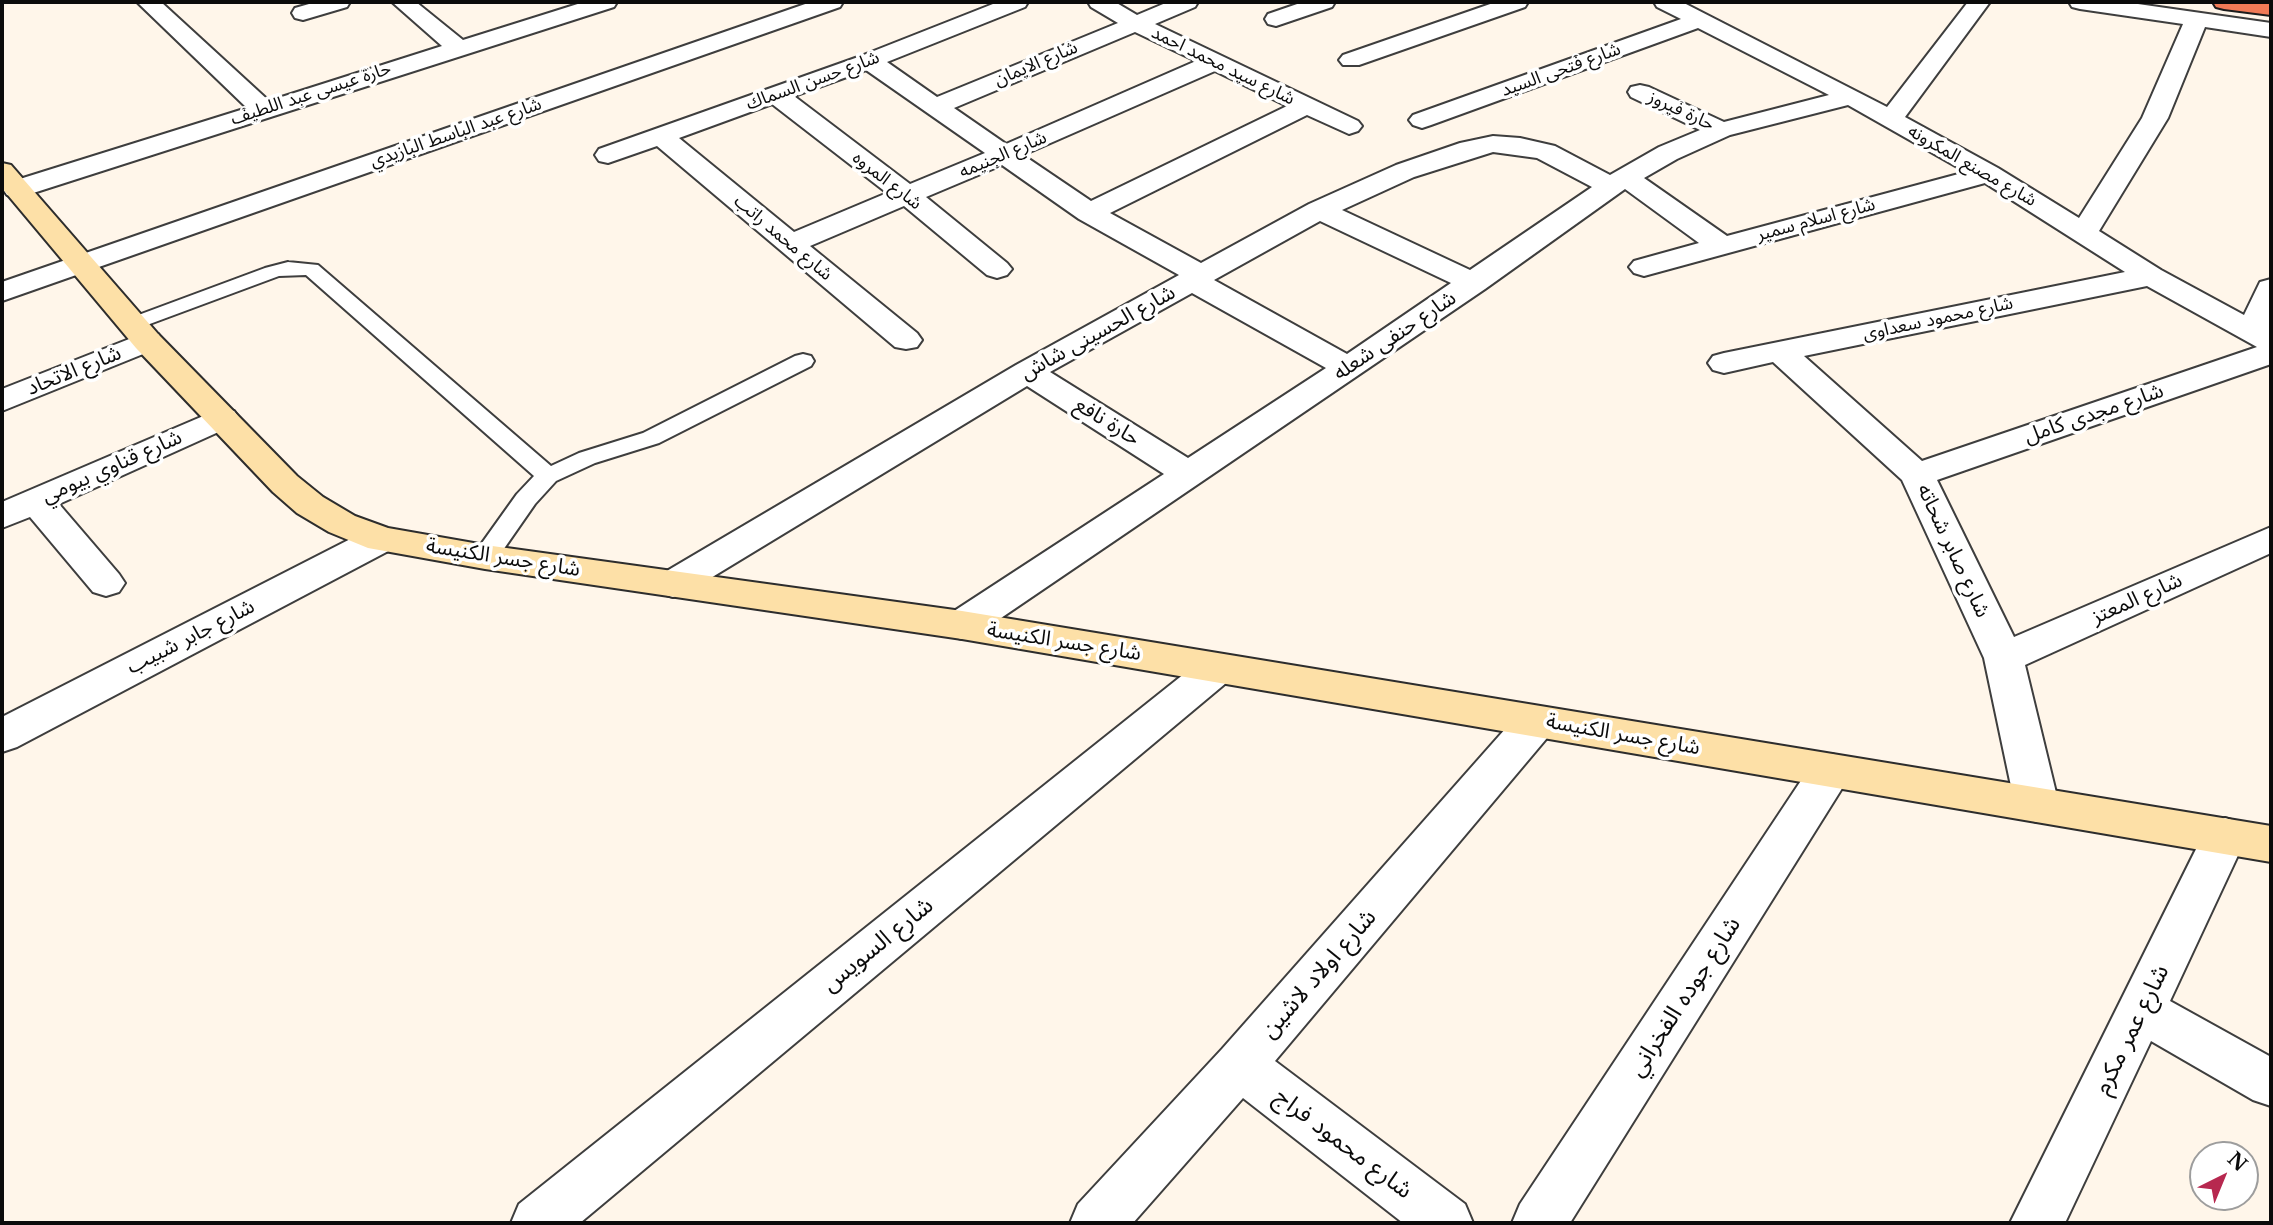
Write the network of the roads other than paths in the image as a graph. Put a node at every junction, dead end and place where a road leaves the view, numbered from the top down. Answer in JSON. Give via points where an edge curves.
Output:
{"nodes":[{"id":1,"x":148,"y":2,"type":"edge"},
{"id":2,"x":339,"y":2,"type":"edge"},
{"id":3,"x":403,"y":2,"type":"edge"},
{"id":4,"x":606,"y":2,"type":"edge"},
{"id":5,"x":832,"y":2,"type":"edge"},
{"id":6,"x":1017,"y":2,"type":"edge"},
{"id":7,"x":1099,"y":2,"type":"edge"},
{"id":8,"x":1187,"y":2,"type":"edge"},
{"id":9,"x":1324,"y":2,"type":"edge"},
{"id":10,"x":1517,"y":2,"type":"edge"},
{"id":11,"x":1666,"y":2,"type":"edge"},
{"id":12,"x":1979,"y":2,"type":"edge"},
{"id":13,"x":2080,"y":2,"type":"edge"},
{"id":14,"x":2224,"y":2,"type":"edge"},
{"id":15,"x":2271,"y":8,"type":"edge"},
{"id":16,"x":303,"y":13,"type":"dead end"},
{"id":17,"x":1276,"y":19,"type":"dead end"},
{"id":18,"x":2197,"y":19,"type":"junction"},
{"id":19,"x":1699,"y":20,"type":"junction"},
{"id":20,"x":1135,"y":23,"type":"junction"},
{"id":21,"x":2271,"y":30,"type":"edge"},
{"id":22,"x":458,"y":48,"type":"junction"},
{"id":23,"x":869,"y":61,"type":"junction"},
{"id":24,"x":1351,"y":61,"type":"dead end"},
{"id":25,"x":1214,"y":62,"type":"junction"},
{"id":26,"x":1640,"y":92,"type":"dead end"},
{"id":27,"x":776,"y":95,"type":"junction"},
{"id":28,"x":1851,"y":97,"type":"junction"},
{"id":29,"x":937,"y":106,"type":"junction"},
{"id":30,"x":1306,"y":106,"type":"junction"},
{"id":31,"x":263,"y":109,"type":"junction"},
{"id":32,"x":1891,"y":119,"type":"junction"},
{"id":33,"x":1422,"y":120,"type":"dead end"},
{"id":34,"x":1349,"y":127,"type":"dead end"},
{"id":35,"x":1721,"y":130,"type":"junction"},
{"id":36,"x":661,"y":136,"type":"junction"},
{"id":37,"x":1005,"y":154,"type":"junction"},
{"id":38,"x":608,"y":155,"type":"dead end"},
{"id":39,"x":1989,"y":174,"type":"junction"},
{"id":40,"x":1618,"y":182,"type":"junction"},
{"id":41,"x":11,"y":189,"type":"edge"},
{"id":42,"x":907,"y":195,"type":"junction"},
{"id":43,"x":1319,"y":210,"type":"junction"},
{"id":44,"x":1089,"y":213,"type":"junction"},
{"id":45,"x":2084,"y":233,"type":"junction"},
{"id":46,"x":790,"y":244,"type":"junction"},
{"id":47,"x":1722,"y":246,"type":"junction"},
{"id":48,"x":79,"y":263,"type":"junction"},
{"id":49,"x":1644,"y":267,"type":"dead end"},
{"id":50,"x":997,"y":269,"type":"dead end"},
{"id":51,"x":2151,"y":275,"type":"junction"},
{"id":52,"x":1198,"y":279,"type":"junction"},
{"id":53,"x":1474,"y":283,"type":"junction"},
{"id":54,"x":2271,"y":288,"type":"edge"},
{"id":55,"x":2,"y":292,"type":"edge"},
{"id":56,"x":140,"y":332,"type":"junction"},
{"id":57,"x":906,"y":340,"type":"dead end"},
{"id":58,"x":2265,"y":342,"type":"edge"},
{"id":59,"x":1780,"y":352,"type":"junction"},
{"id":60,"x":803,"y":361,"type":"dead end"},
{"id":61,"x":1724,"y":363,"type":"dead end"},
{"id":62,"x":1348,"y":369,"type":"junction"},
{"id":63,"x":1027,"y":372,"type":"junction"},
{"id":64,"x":2,"y":401,"type":"edge"},
{"id":65,"x":222,"y":418,"type":"junction"},
{"id":66,"x":1187,"y":473,"type":"junction"},
{"id":67,"x":1917,"y":475,"type":"junction"},
{"id":68,"x":548,"y":476,"type":"junction"},
{"id":69,"x":36,"y":501,"type":"junction"},
{"id":70,"x":2,"y":516,"type":"edge"},
{"id":71,"x":381,"y":539,"type":"junction"},
{"id":72,"x":2271,"y":539,"type":"edge"},
{"id":73,"x":485,"y":557,"type":"junction"},
{"id":74,"x":106,"y":583,"type":"dead end"},
{"id":75,"x":673,"y":584,"type":"junction"},
{"id":76,"x":962,"y":625,"type":"junction"},
{"id":77,"x":2004,"y":658,"type":"junction"},
{"id":78,"x":1218,"y":668,"type":"junction"},
{"id":79,"x":1537,"y":721,"type":"junction"},
{"id":80,"x":2,"y":736,"type":"edge"},
{"id":81,"x":1831,"y":770,"type":"junction"},
{"id":82,"x":2037,"y":805,"type":"junction"},
{"id":83,"x":2248,"y":840,"type":"edge"},
{"id":84,"x":2141,"y":1010,"type":"junction"},
{"id":85,"x":1240,"y":1065,"type":"junction"},
{"id":86,"x":2271,"y":1083,"type":"edge"},
{"id":87,"x":538,"y":1223,"type":"edge"},
{"id":88,"x":1097,"y":1223,"type":"edge"},
{"id":89,"x":1446,"y":1223,"type":"edge"},
{"id":90,"x":1539,"y":1223,"type":"edge"},
{"id":91,"x":2037,"y":1223,"type":"edge"}],
"edges":[{"from":1,"to":31,"type":"street"},
{"from":2,"to":16,"type":"street"},
{"from":3,"to":22,"type":"street"},
{"from":4,"to":22,"type":"street","name":"حارة عيسى عبد اللطيف"},
{"from":5,"to":48,"type":"street","name":"شارع عبد الباسط البازيدي"},
{"from":6,"to":23,"type":"street","name":"شارع حسن السماك"},
{"from":7,"to":20,"type":"street","name":"شارع سيد محمد احمد"},
{"from":8,"to":20,"type":"street","name":"شارع الايمان"},
{"from":9,"to":17,"type":"street"},
{"from":10,"to":24,"type":"street"},
{"from":11,"to":19,"type":"street","name":"شارع مصنع المكرونه"},
{"from":12,"to":32,"type":"street"},
{"from":13,"to":18,"type":"street"},
{"from":14,"to":15,"type":"highway"},
{"from":18,"to":21,"type":"street"},
{"from":18,"to":45,"type":"street","via":[[2155,118]]},
{"from":19,"to":28,"type":"street","name":"شارع مصنع المكرونه"},
{"from":19,"to":33,"type":"street","name":"شارع فتحى السيد"},
{"from":20,"to":25,"type":"street","name":"شارع سيد محمد احمد"},
{"from":20,"to":29,"type":"street","name":"شارع الايمان"},
{"from":22,"to":31,"type":"street","name":"حارة عيسى عبد اللطيف"},
{"from":23,"to":27,"type":"street","name":"شارع حسن السماك"},
{"from":23,"to":29,"type":"street"},
{"from":25,"to":30,"type":"street","name":"شارع سيد محمد احمد"},
{"from":25,"to":37,"type":"street","name":"شارع الجنيمه"},
{"from":26,"to":35,"type":"street","name":"حارة فيروز"},
{"from":27,"to":36,"type":"street","name":"شارع حسن السماك"},
{"from":27,"to":42,"type":"street","name":"شارع المروه"},
{"from":28,"to":32,"type":"street","name":"شارع مصنع المكرونه"},
{"from":28,"to":35,"type":"street","name":"شارع حنفى شعله"},
{"from":29,"to":37,"type":"street"},
{"from":30,"to":34,"type":"street","name":"شارع سيد محمد احمد"},
{"from":30,"to":44,"type":"street"},
{"from":31,"to":41,"type":"street","name":"حارة عيسى عبد اللطيف"},
{"from":32,"to":39,"type":"street","name":"شارع مصنع المكرونه"},
{"from":35,"to":40,"type":"street","name":"شارع حنفى شعله"},
{"from":36,"to":38,"type":"street","name":"شارع حسن السماك"},
{"from":36,"to":46,"type":"street","name":"شارع محمد راتب"},
{"from":37,"to":42,"type":"street","name":"شارع الجنيمه"},
{"from":37,"to":44,"type":"street"},
{"from":39,"to":45,"type":"street","name":"شارع مصنع المكرونه"},
{"from":39,"to":47,"type":"street","name":"شارع اسلام سمير"},
{"from":40,"to":43,"type":"street","name":"شارع الحسينى شاش","via":[[1546,152],[1493,144],[1405,171]]},
{"from":40,"to":47,"type":"street","name":"شارع الحسينى شاش"},
{"from":40,"to":53,"type":"street","name":"شارع حنفى شعله"},
{"from":41,"to":48,"type":"main road","name":"شارع جسر الكنيسة"},
{"from":42,"to":46,"type":"street","name":"شارع الجنيمه"},
{"from":42,"to":50,"type":"street","name":"شارع المروه"},
{"from":43,"to":52,"type":"street","name":"شارع الحسينى شاش"},
{"from":43,"to":53,"type":"street"},
{"from":44,"to":52,"type":"street"},
{"from":45,"to":51,"type":"street","name":"شارع مصنع المكرونه"},
{"from":46,"to":57,"type":"street","name":"شارع محمد راتب"},
{"from":47,"to":49,"type":"street","name":"شارع اسلام سمير"},
{"from":48,"to":55,"type":"street","name":"شارع عبد الباسط البازيدي"},
{"from":48,"to":56,"type":"main road","name":"شارع جسر الكنيسة"},
{"from":51,"to":58,"type":"street","name":"شارع مصنع المكرونه"},
{"from":51,"to":59,"type":"street","name":"شارع محمود سعداوى"},
{"from":52,"to":62,"type":"street"},
{"from":52,"to":63,"type":"street","name":"شارع الحسينى شاش"},
{"from":53,"to":62,"type":"street","name":"شارع حنفى شعله"},
{"from":54,"to":58,"type":"street"},
{"from":56,"to":64,"type":"street","name":"شارع الاتحاد"},
{"from":56,"to":65,"type":"main road","name":"شارع جسر الكنيسة"},
{"from":56,"to":68,"type":"lane","via":[[272,272],[311,269]]},
{"from":58,"to":67,"type":"street","name":"شارع مجدى كامل"},
{"from":59,"to":61,"type":"street","name":"شارع محمود سعداوى"},
{"from":59,"to":67,"type":"street","name":"شارع صابر شحاته"},
{"from":60,"to":68,"type":"lane","via":[[651,438]]},
{"from":62,"to":66,"type":"street","name":"شارع حنفى شعله"},
{"from":63,"to":66,"type":"street","name":"حارة نافع"},
{"from":63,"to":75,"type":"street","name":"شارع الحسينى شاش"},
{"from":65,"to":69,"type":"street","name":"شارع قناوي بيومي"},
{"from":65,"to":71,"type":"main road","name":"شارع جسر الكنيسة","via":[[310,505]]},
{"from":66,"to":76,"type":"street","name":"شارع حنفى شعله"},
{"from":67,"to":77,"type":"street","name":"شارع صابر شحاته"},
{"from":68,"to":73,"type":"lane"},
{"from":69,"to":70,"type":"street","name":"شارع قناوي بيومي"},
{"from":69,"to":74,"type":"street"},
{"from":71,"to":73,"type":"main road","name":"شارع جسر الكنيسة"},
{"from":71,"to":80,"type":"street","name":"شارع جابر شبيب"},
{"from":72,"to":77,"type":"street","name":"شارع المعتز"},
{"from":73,"to":75,"type":"main road","name":"شارع جسر الكنيسة"},
{"from":75,"to":76,"type":"main road","name":"شارع جسر الكنيسة"},
{"from":76,"to":78,"type":"main road","name":"شارع جسر الكنيسة"},
{"from":77,"to":82,"type":"street","name":"شارع صابر شحاته"},
{"from":78,"to":79,"type":"main road","name":"شارع جسر الكنيسة"},
{"from":78,"to":87,"type":"street","name":"شارع السويس"},
{"from":79,"to":81,"type":"main road","name":"شارع جسر الكنيسة"},
{"from":79,"to":85,"type":"street","name":"شارع اولاد لاشين"},
{"from":81,"to":82,"type":"main road","name":"شارع جسر الكنيسة"},
{"from":81,"to":90,"type":"street","name":"شارع جوده الفخراني"},
{"from":82,"to":83,"type":"main road","name":"شارع جسر الكنيسة"},
{"from":83,"to":84,"type":"street","name":"شارع عمر مكرم"},
{"from":84,"to":86,"type":"street"},
{"from":84,"to":91,"type":"street","name":"شارع عمر مكرم"},
{"from":85,"to":88,"type":"street","name":"شارع اولاد لاشين"},
{"from":85,"to":89,"type":"street","name":"شارع محمود فراج"}]}
